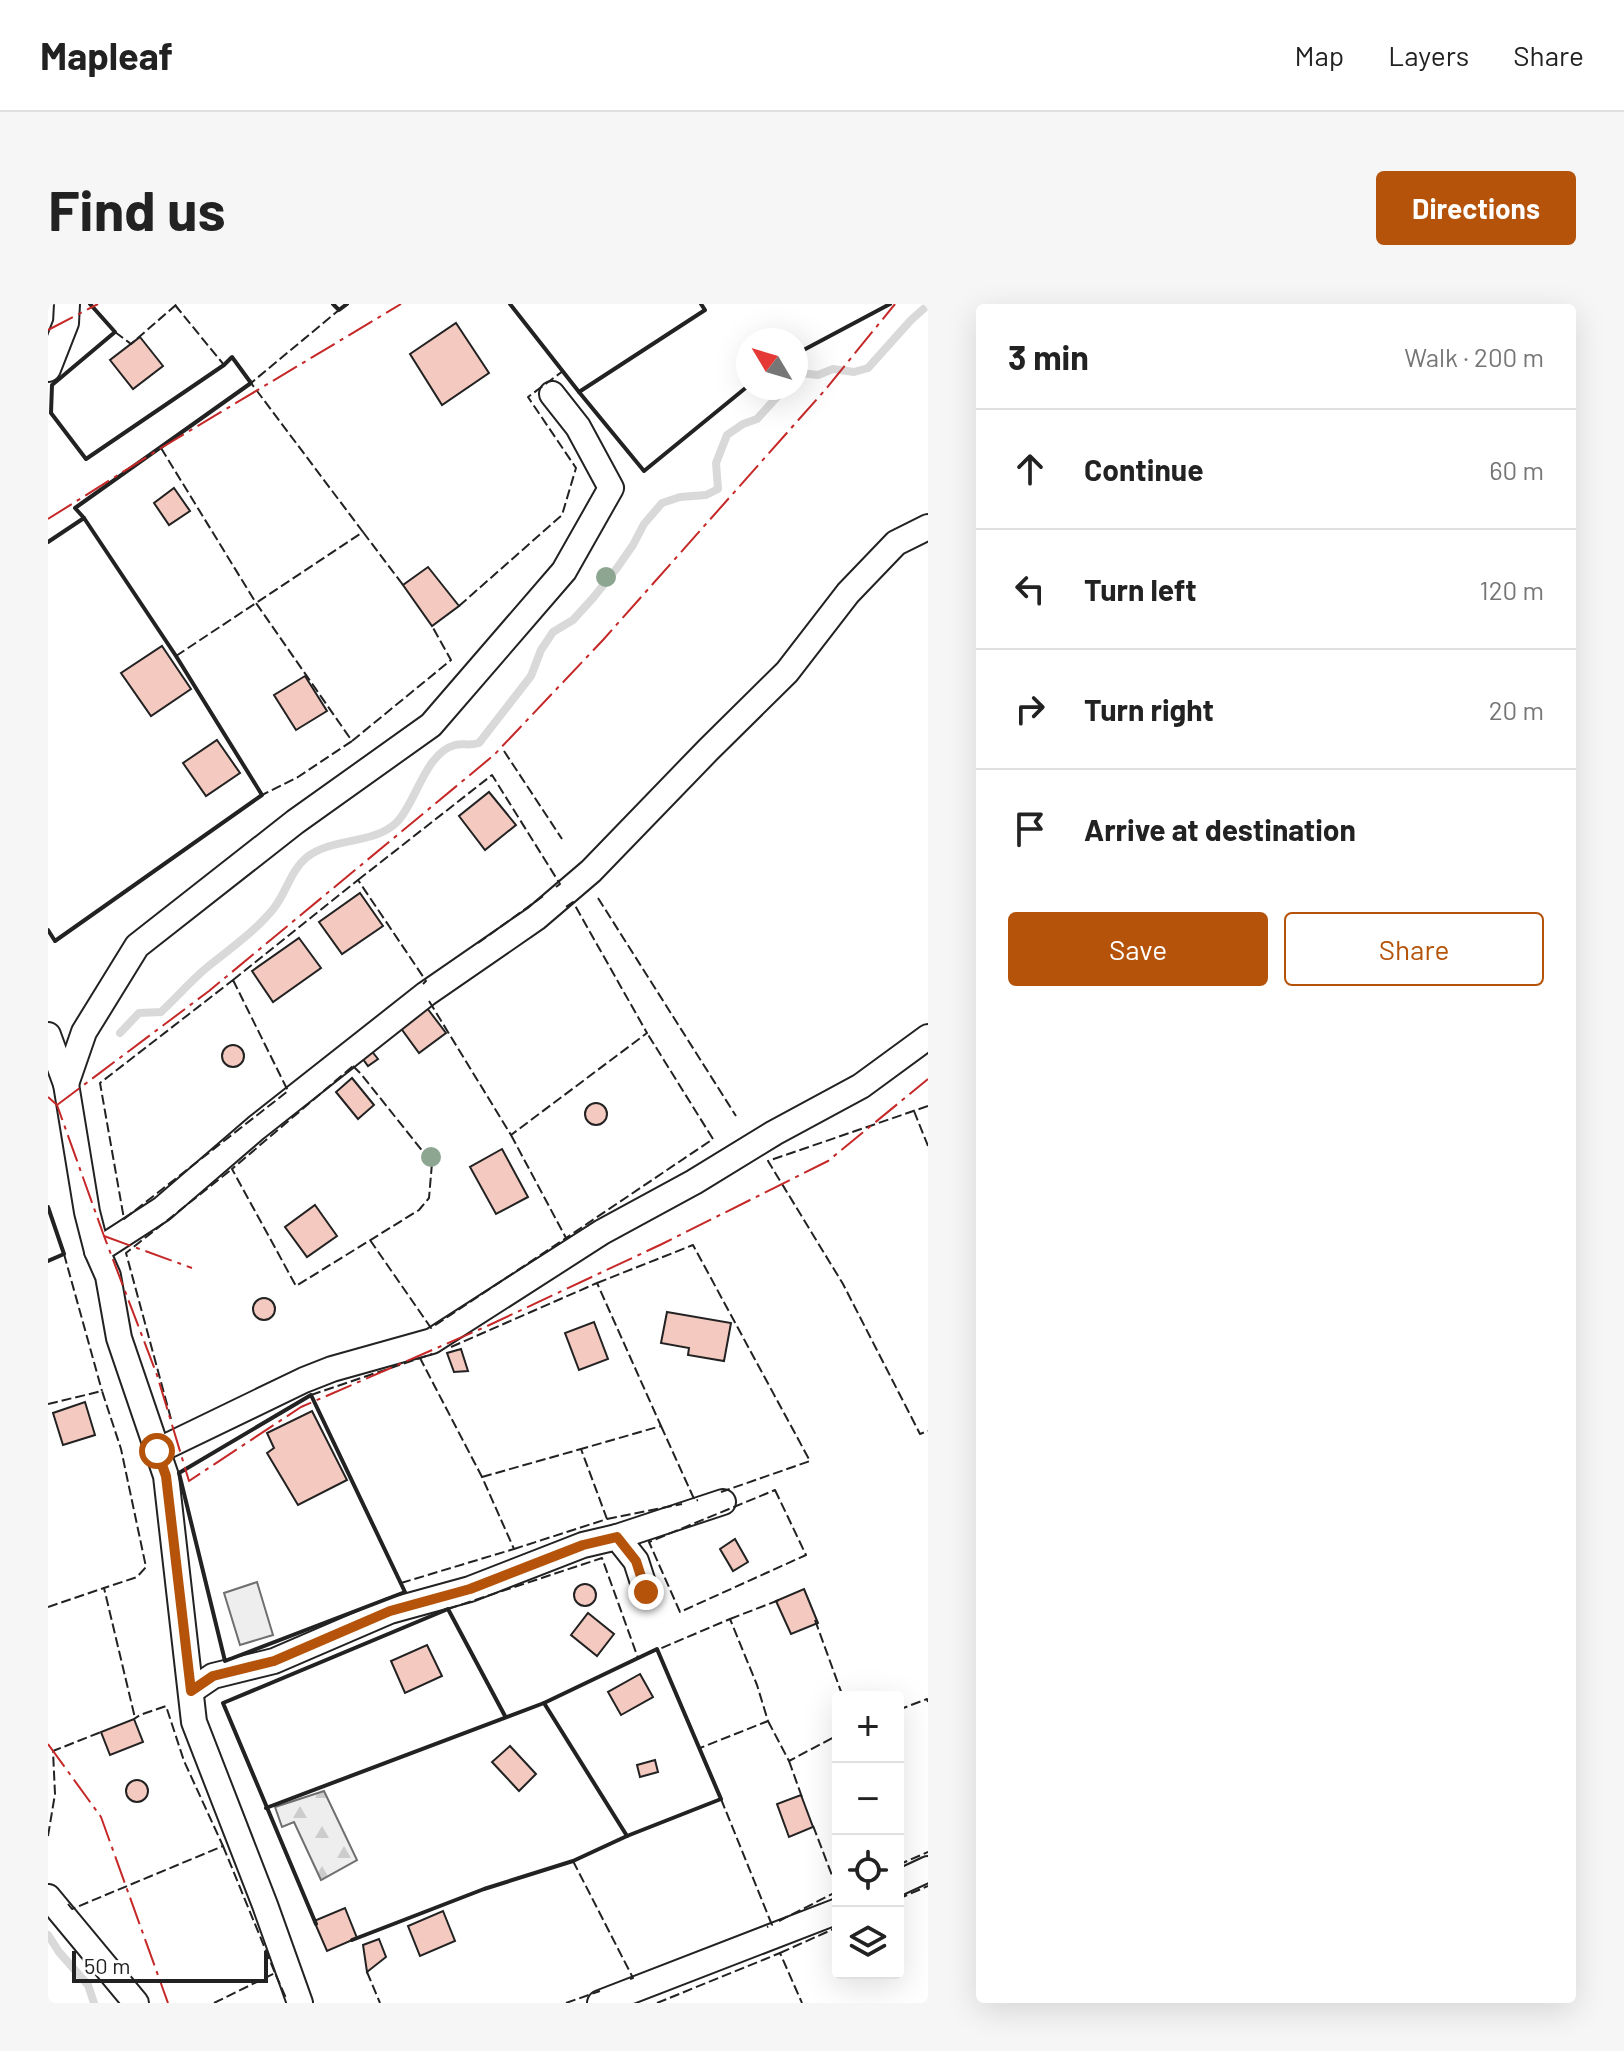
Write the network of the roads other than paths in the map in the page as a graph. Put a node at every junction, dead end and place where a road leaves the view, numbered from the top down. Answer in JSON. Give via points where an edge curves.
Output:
{"nodes":[{"id":1,"x":67,"y":304,"type":"edge"},
{"id":2,"x":48,"y":369,"type":"edge"},
{"id":3,"x":552,"y":394,"type":"dead end"},
{"id":4,"x":928,"y":527,"type":"edge"},
{"id":5,"x":48,"y":1035,"type":"edge"},
{"id":6,"x":928,"y":1037,"type":"edge"},
{"id":7,"x":66,"y":1084,"type":"junction"},
{"id":8,"x":97,"y":1251,"type":"junction"},
{"id":9,"x":157,"y":1451,"type":"junction"},
{"id":10,"x":723,"y":1502,"type":"dead end"},
{"id":11,"x":617,"y":1537,"type":"junction"},
{"id":12,"x":646,"y":1592,"type":"dead end"},
{"id":13,"x":191,"y":1691,"type":"junction"},
{"id":14,"x":928,"y":1869,"type":"edge"},
{"id":15,"x":904,"y":1880,"type":"edge"},
{"id":16,"x":48,"y":1897,"type":"edge"},
{"id":17,"x":832,"y":1913,"type":"edge"},
{"id":18,"x":136,"y":2003,"type":"edge"},
{"id":19,"x":300,"y":2003,"type":"edge"},
{"id":20,"x":600,"y":2003,"type":"edge"}],
"edges":[{"from":1,"to":2,"type":"street","via":[[66,323]]},
{"from":3,"to":7,"type":"street","via":[[578,427],[611,488],[564,571],[431,725],[295,822],[137,946],[84,1032]]},
{"from":4,"to":8,"type":"street","via":[[896,543],[848,593],[787,672],[591,871],[536,918],[426,994],[162,1209]]},
{"from":5,"to":7,"type":"street"},
{"from":6,"to":9,"type":"street","via":[[861,1086],[602,1232],[432,1341],[318,1374]]},
{"from":7,"to":8,"type":"street"},
{"from":8,"to":9,"type":"street"},
{"from":9,"to":13,"type":"street","via":[[166,1476]]},
{"from":10,"to":11,"type":"street"},
{"from":11,"to":12,"type":"street","via":[[636,1561]]},
{"from":11,"to":13,"type":"street","via":[[390,1611],[274,1661],[213,1676]]},
{"from":13,"to":19,"type":"street","via":[[194,1722]]},
{"from":14,"to":15,"type":"street"},
{"from":16,"to":18,"type":"street"},
{"from":17,"to":20,"type":"street"}]}
